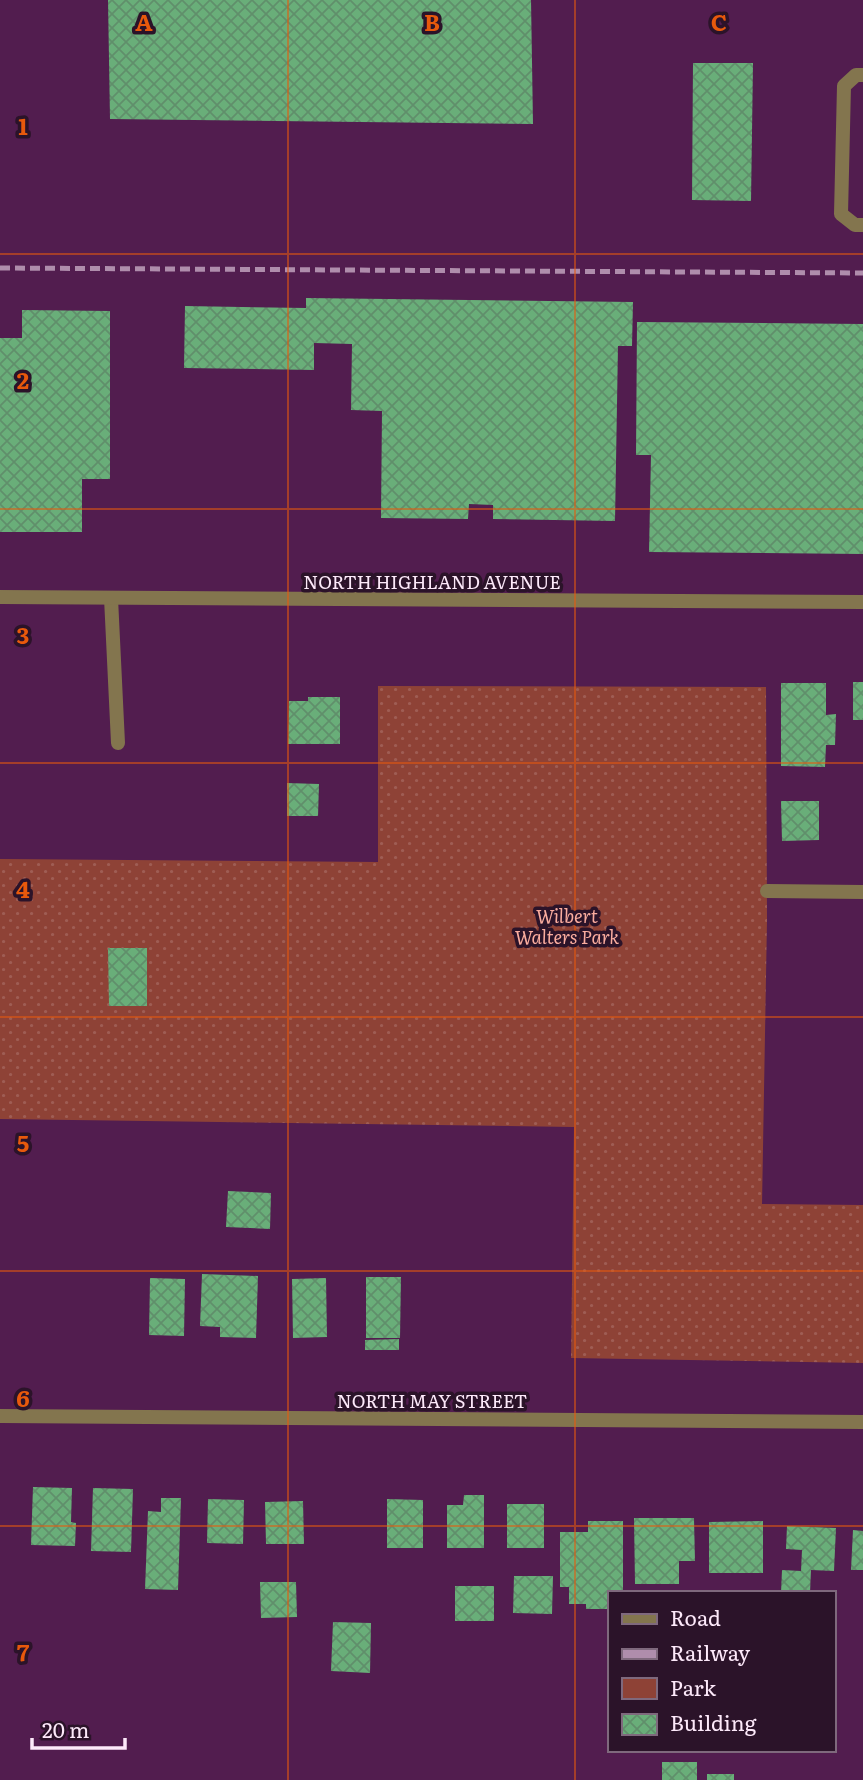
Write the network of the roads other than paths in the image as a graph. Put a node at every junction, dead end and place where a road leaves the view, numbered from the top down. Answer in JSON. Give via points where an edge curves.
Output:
{"nodes":[{"id":1,"x":863,"y":75,"type":"edge"},
{"id":2,"x":863,"y":225,"type":"edge"},
{"id":3,"x":0,"y":597,"type":"edge"},
{"id":4,"x":111,"y":598,"type":"junction"},
{"id":5,"x":863,"y":603,"type":"edge"},
{"id":6,"x":118,"y":743,"type":"dead end"},
{"id":7,"x":766,"y":891,"type":"dead end"},
{"id":8,"x":863,"y":892,"type":"edge"},
{"id":9,"x":0,"y":1416,"type":"edge"},
{"id":10,"x":863,"y":1422,"type":"edge"}],
"edges":[{"from":1,"to":2,"type":"street","via":[[856,75],[844,86],[841,214],[855,225]]},
{"from":3,"to":4,"type":"street","name":"NORTH HIGHLAND AVENUE"},
{"from":4,"to":5,"type":"street","name":"NORTH HIGHLAND AVENUE"},
{"from":4,"to":6,"type":"street"},
{"from":7,"to":8,"type":"street"},
{"from":9,"to":10,"type":"street","name":"NORTH MAY STREET"}]}
